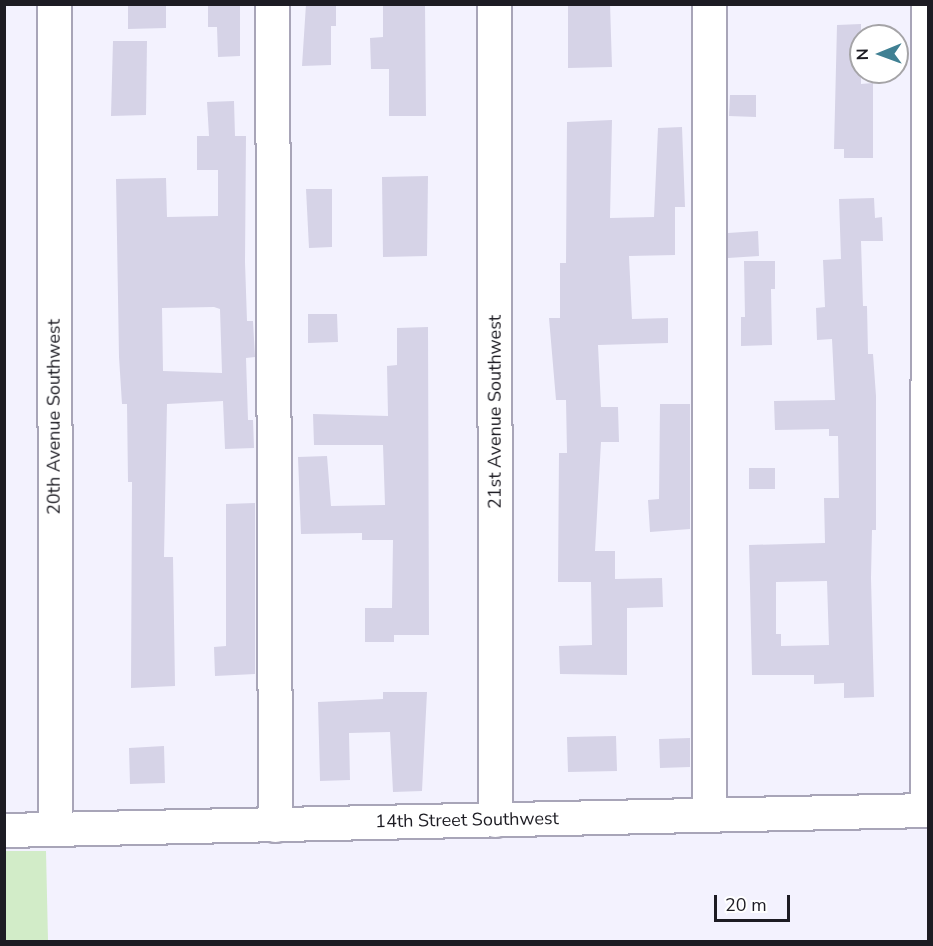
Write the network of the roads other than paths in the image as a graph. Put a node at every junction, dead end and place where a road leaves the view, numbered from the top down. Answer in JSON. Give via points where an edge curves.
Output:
{"nodes":[{"id":1,"x":54,"y":4,"type":"edge"},
{"id":2,"x":272,"y":4,"type":"edge"},
{"id":3,"x":494,"y":4,"type":"edge"},
{"id":4,"x":709,"y":4,"type":"edge"},
{"id":5,"x":928,"y":4,"type":"edge"},
{"id":6,"x":928,"y":810,"type":"edge"},
{"id":7,"x":709,"y":815,"type":"junction"},
{"id":8,"x":495,"y":820,"type":"junction"},
{"id":9,"x":275,"y":825,"type":"junction"},
{"id":10,"x":55,"y":829,"type":"junction"},
{"id":11,"x":4,"y":830,"type":"edge"}],
"edges":[{"from":1,"to":10,"type":"street","name":"20th Avenue Southwest"},
{"from":2,"to":9,"type":"street"},
{"from":3,"to":8,"type":"street","name":"21st Avenue Southwest"},
{"from":4,"to":7,"type":"street"},
{"from":5,"to":6,"type":"street"},
{"from":6,"to":7,"type":"street","name":"14th Street Southwest"},
{"from":7,"to":8,"type":"street","name":"14th Street Southwest"},
{"from":8,"to":9,"type":"street","name":"14th Street Southwest"},
{"from":9,"to":10,"type":"street","name":"14th Street Southwest"},
{"from":10,"to":11,"type":"street","name":"14th Street Southwest"}]}
